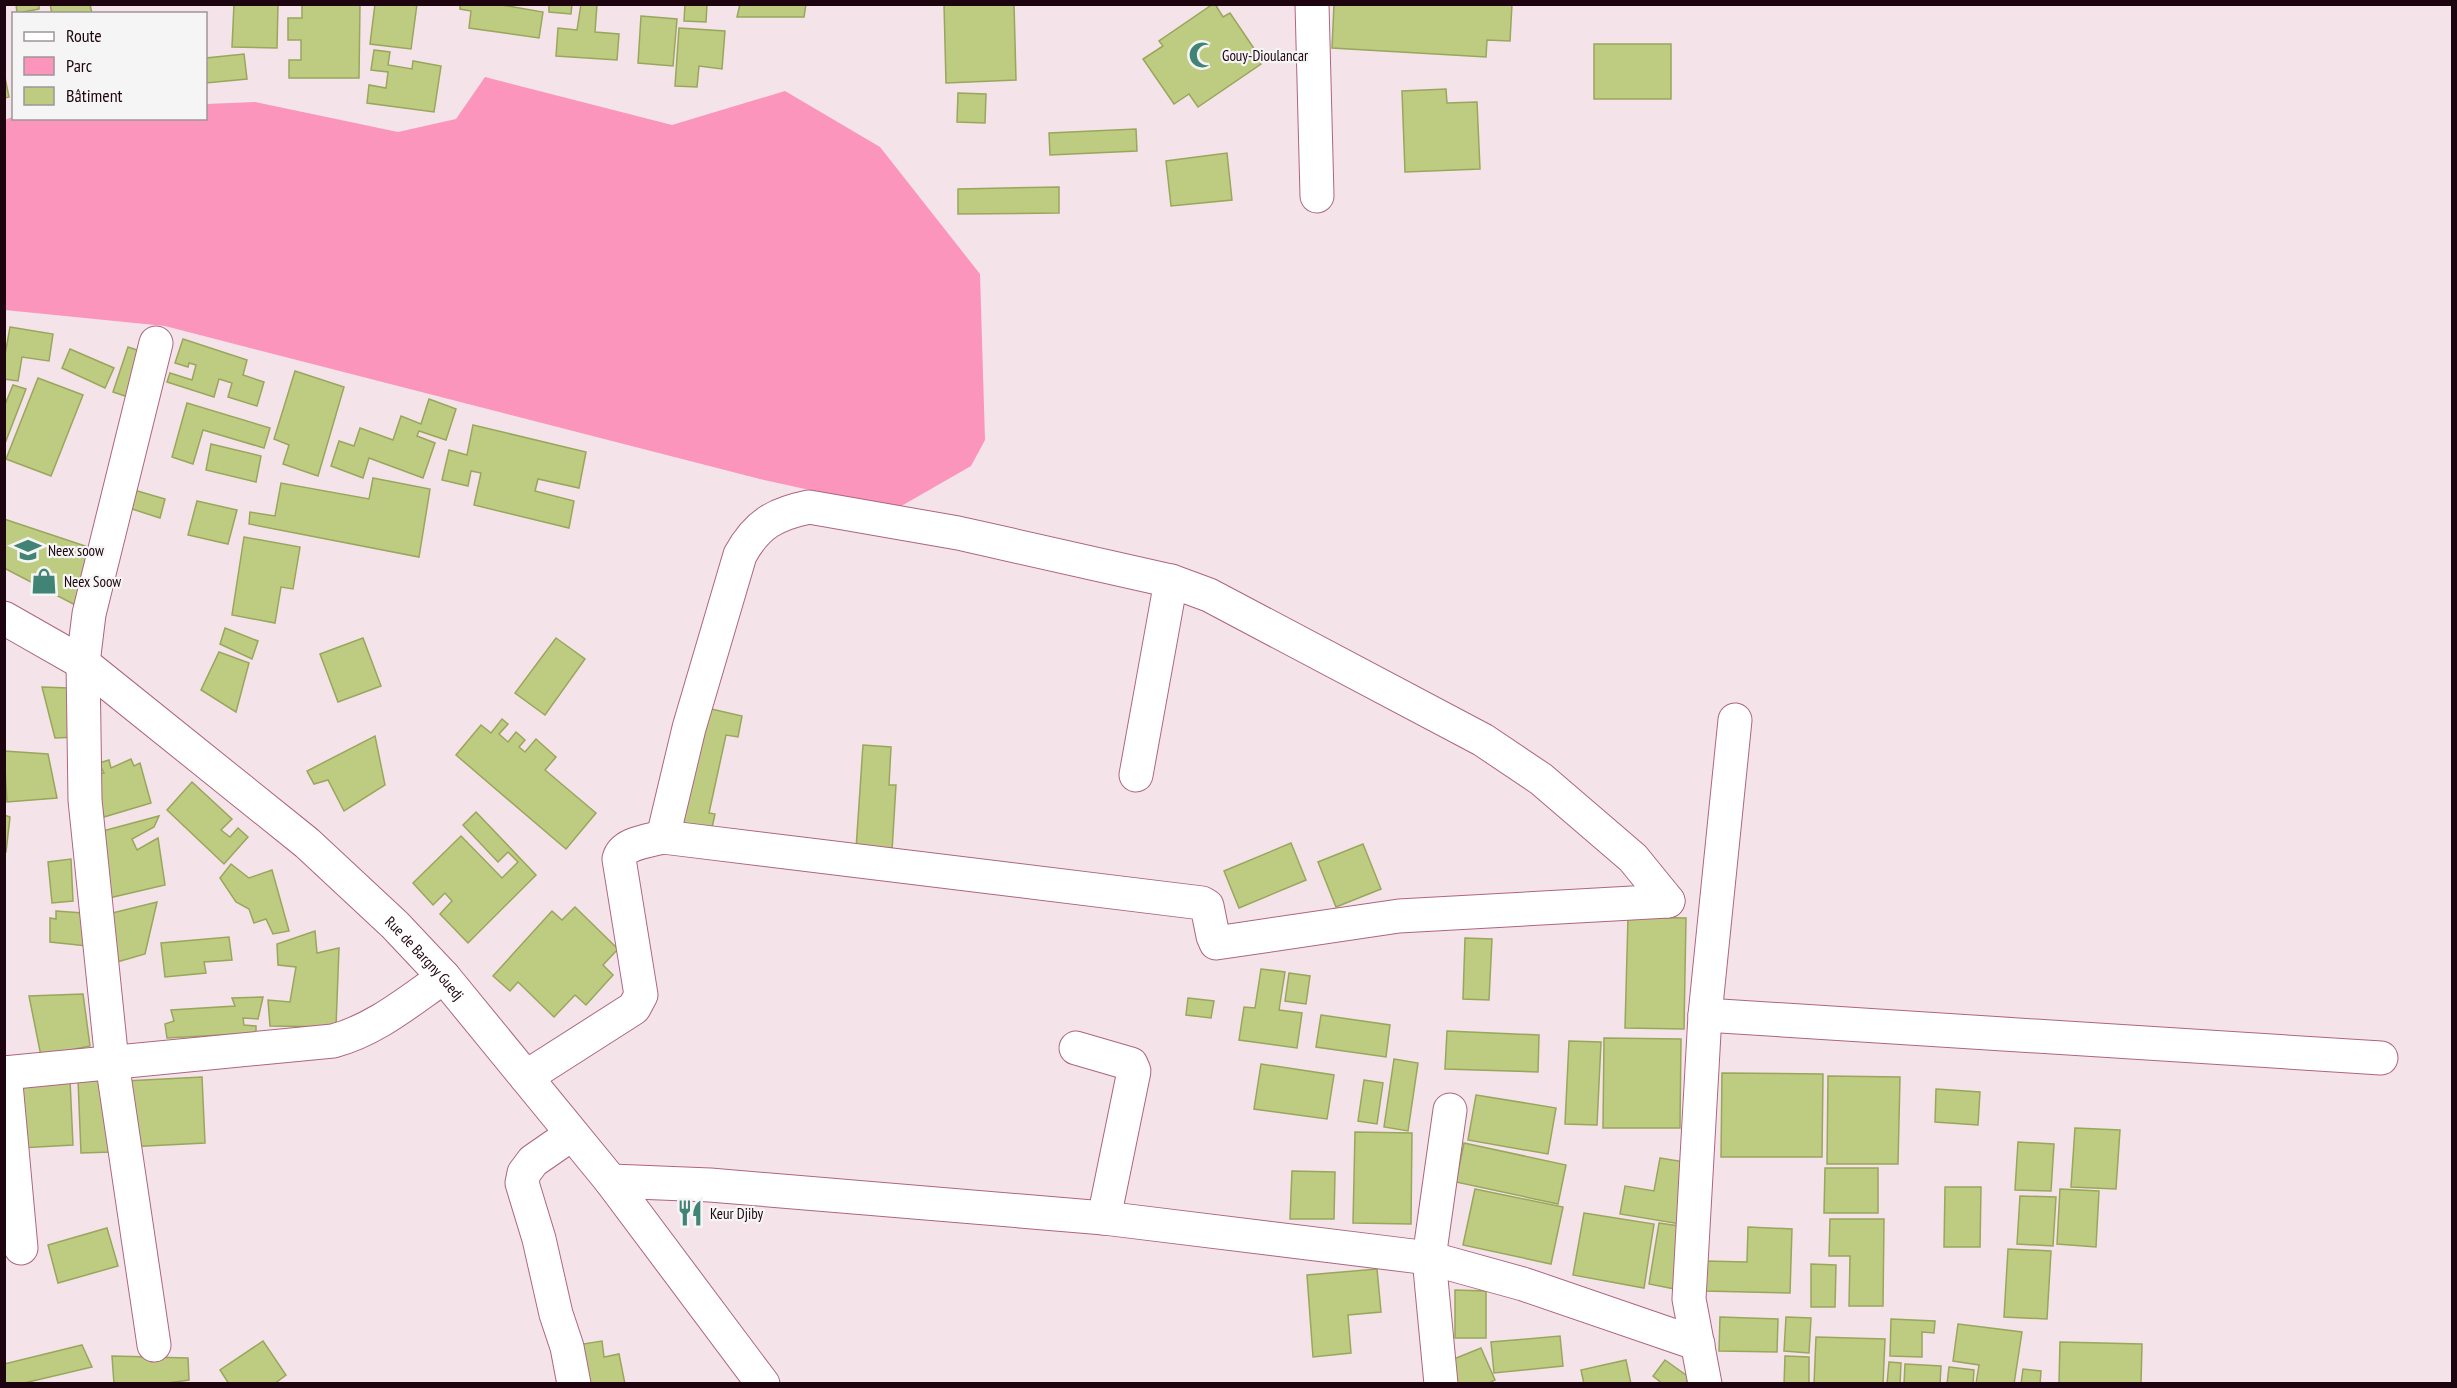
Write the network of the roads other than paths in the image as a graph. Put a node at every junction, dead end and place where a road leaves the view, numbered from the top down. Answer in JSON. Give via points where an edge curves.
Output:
{"nodes":[{"id":1,"x":1312,"y":4,"type":"edge"},
{"id":2,"x":1317,"y":196,"type":"dead end"},
{"id":3,"x":156,"y":343,"type":"dead end"},
{"id":4,"x":1171,"y":581,"type":"junction"},
{"id":5,"x":4,"y":618,"type":"edge"},
{"id":6,"x":83,"y":663,"type":"junction"},
{"id":7,"x":1735,"y":720,"type":"dead end"},
{"id":8,"x":1136,"y":775,"type":"dead end"},
{"id":9,"x":663,"y":837,"type":"junction"},
{"id":10,"x":444,"y":977,"type":"junction"},
{"id":11,"x":1705,"y":1015,"type":"junction"},
{"id":12,"x":1076,"y":1048,"type":"dead end"},
{"id":13,"x":2381,"y":1058,"type":"dead end"},
{"id":14,"x":112,"y":1062,"type":"junction"},
{"id":15,"x":5,"y":1073,"type":"edge"},
{"id":16,"x":526,"y":1077,"type":"junction"},
{"id":17,"x":1450,"y":1110,"type":"dead end"},
{"id":18,"x":572,"y":1134,"type":"junction"},
{"id":19,"x":611,"y":1181,"type":"junction"},
{"id":20,"x":1104,"y":1218,"type":"junction"},
{"id":21,"x":21,"y":1248,"type":"dead end"},
{"id":22,"x":1429,"y":1258,"type":"junction"},
{"id":23,"x":1698,"y":1344,"type":"junction"},
{"id":24,"x":154,"y":1345,"type":"dead end"},
{"id":25,"x":574,"y":1383,"type":"edge"},
{"id":26,"x":763,"y":1383,"type":"edge"},
{"id":27,"x":1441,"y":1383,"type":"edge"},
{"id":28,"x":1705,"y":1383,"type":"edge"}],
"edges":[{"from":1,"to":2,"type":"street"},
{"from":3,"to":6,"type":"street","via":[[89,615]]},
{"from":4,"to":8,"type":"street"},
{"from":4,"to":9,"type":"street","via":[[946,531],[809,507],[761,525],[740,555],[688,728]]},
{"from":4,"to":9,"type":"street","via":[[1209,595],[1483,740],[1541,778],[1633,858],[1668,901],[1399,916],[1216,943],[1207,906],[1202,903]]},
{"from":5,"to":6,"type":"street","name":"Rue de Bargny Guedj"},
{"from":6,"to":10,"type":"street","name":"Rue de Bargny Guedj","via":[[307,843]]},
{"from":6,"to":14,"type":"street","via":[[85,800]]},
{"from":7,"to":11,"type":"street"},
{"from":9,"to":16,"type":"street","via":[[626,848],[619,860],[641,995],[634,1008]]},
{"from":10,"to":14,"type":"street","via":[[353,1036]]},
{"from":10,"to":16,"type":"street","name":"Rue de Bargny Guedj"},
{"from":11,"to":13,"type":"street"},
{"from":11,"to":23,"type":"street","via":[[1689,1299]]},
{"from":12,"to":20,"type":"street","via":[[1131,1064],[1134,1071]]},
{"from":14,"to":15,"type":"street"},
{"from":14,"to":24,"type":"street"},
{"from":15,"to":21,"type":"street"},
{"from":16,"to":18,"type":"street","name":"Rue de Bargny Guedj"},
{"from":17,"to":22,"type":"street"},
{"from":18,"to":19,"type":"street","name":"Rue de Bargny Guedj"},
{"from":18,"to":25,"type":"street","via":[[533,1161],[522,1183]]},
{"from":19,"to":20,"type":"street","via":[[710,1185]]},
{"from":19,"to":26,"type":"street","name":"Rue de Bargny Guedj"},
{"from":20,"to":22,"type":"street"},
{"from":22,"to":23,"type":"street","via":[[1523,1284]]},
{"from":22,"to":27,"type":"street"},
{"from":23,"to":28,"type":"street"}]}
